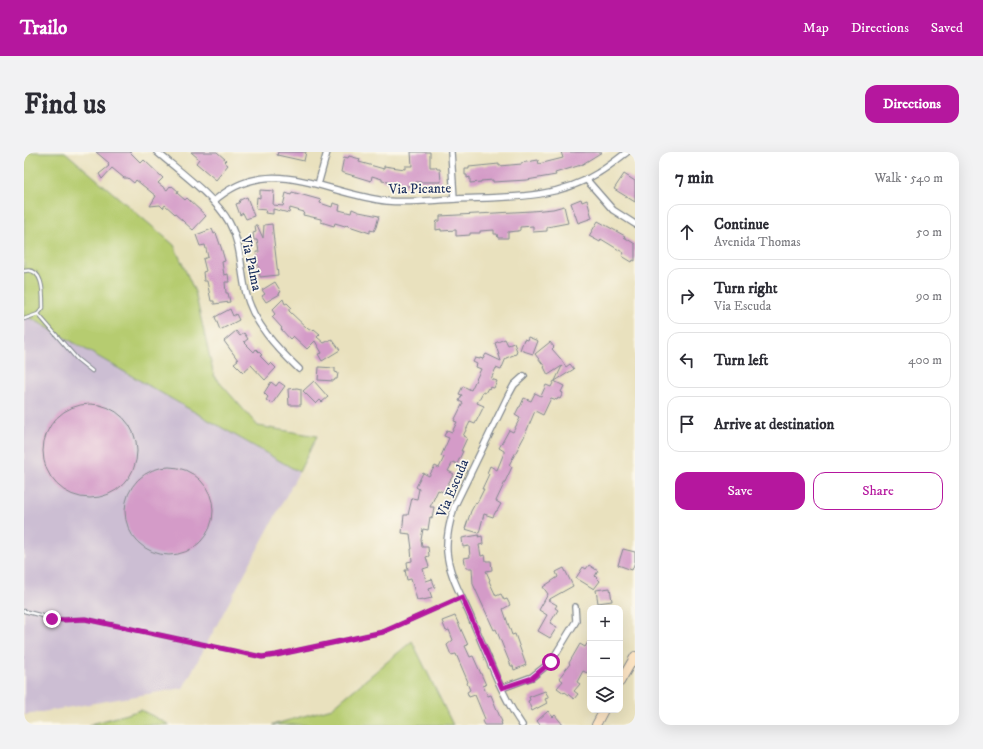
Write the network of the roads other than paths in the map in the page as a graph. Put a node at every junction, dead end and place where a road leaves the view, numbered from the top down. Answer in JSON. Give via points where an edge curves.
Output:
{"nodes":[{"id":1,"x":157,"y":152,"type":"edge"},
{"id":2,"x":328,"y":152,"type":"edge"},
{"id":3,"x":450,"y":152,"type":"edge"},
{"id":4,"x":627,"y":152,"type":"edge"},
{"id":5,"x":586,"y":179,"type":"junction"},
{"id":6,"x":319,"y":181,"type":"junction"},
{"id":7,"x":454,"y":199,"type":"junction"},
{"id":8,"x":214,"y":201,"type":"junction"},
{"id":9,"x":635,"y":224,"type":"edge"},
{"id":10,"x":24,"y":271,"type":"edge"},
{"id":11,"x":38,"y":314,"type":"junction"},
{"id":12,"x":24,"y":319,"type":"edge"},
{"id":13,"x":299,"y":369,"type":"dead end"},
{"id":14,"x":92,"y":371,"type":"dead end"},
{"id":15,"x":524,"y":376,"type":"dead end"},
{"id":16,"x":462,"y":597,"type":"junction"},
{"id":17,"x":575,"y":607,"type":"dead end"},
{"id":18,"x":24,"y":611,"type":"edge"},
{"id":19,"x":635,"y":656,"type":"edge"},
{"id":20,"x":623,"y":677,"type":"edge"},
{"id":21,"x":502,"y":688,"type":"junction"},
{"id":22,"x":602,"y":713,"type":"edge"},
{"id":23,"x":522,"y":725,"type":"edge"},
{"id":24,"x":596,"y":725,"type":"edge"}],
"edges":[{"from":1,"to":8,"type":"street","name":"Via Palma"},
{"from":2,"to":6,"type":"street"},
{"from":3,"to":7,"type":"street"},
{"from":4,"to":5,"type":"street","name":"Via Picante"},
{"from":5,"to":7,"type":"street","name":"Via Picante","via":[[564,188],[524,197]]},
{"from":5,"to":9,"type":"street","via":[[614,210]]},
{"from":6,"to":7,"type":"street","name":"Via Picante","via":[[385,201]]},
{"from":6,"to":8,"type":"street","name":"Via Picante","via":[[280,173],[256,175],[234,184]]},
{"from":8,"to":13,"type":"street","name":"Via Palma","via":[[228,221],[236,240],[252,312],[262,329]]},
{"from":10,"to":11,"type":"lane","via":[[28,270],[38,275],[43,289],[43,308]]},
{"from":11,"to":12,"type":"lane"},
{"from":11,"to":14,"type":"lane","via":[[77,359]]},
{"from":15,"to":16,"type":"street","name":"Via Escuda","via":[[514,385],[508,396],[451,517],[447,552]]},
{"from":16,"to":18,"type":"lane","via":[[383,632],[262,657],[85,619],[58,620]]},
{"from":16,"to":21,"type":"street","name":"Via Escuda"},
{"from":17,"to":21,"type":"street","via":[[576,621],[551,662],[532,678]]},
{"from":19,"to":20,"type":"main road"},
{"from":21,"to":23,"type":"street","name":"Via Escuda","via":[[513,713]]},
{"from":22,"to":24,"type":"main road"}]}
